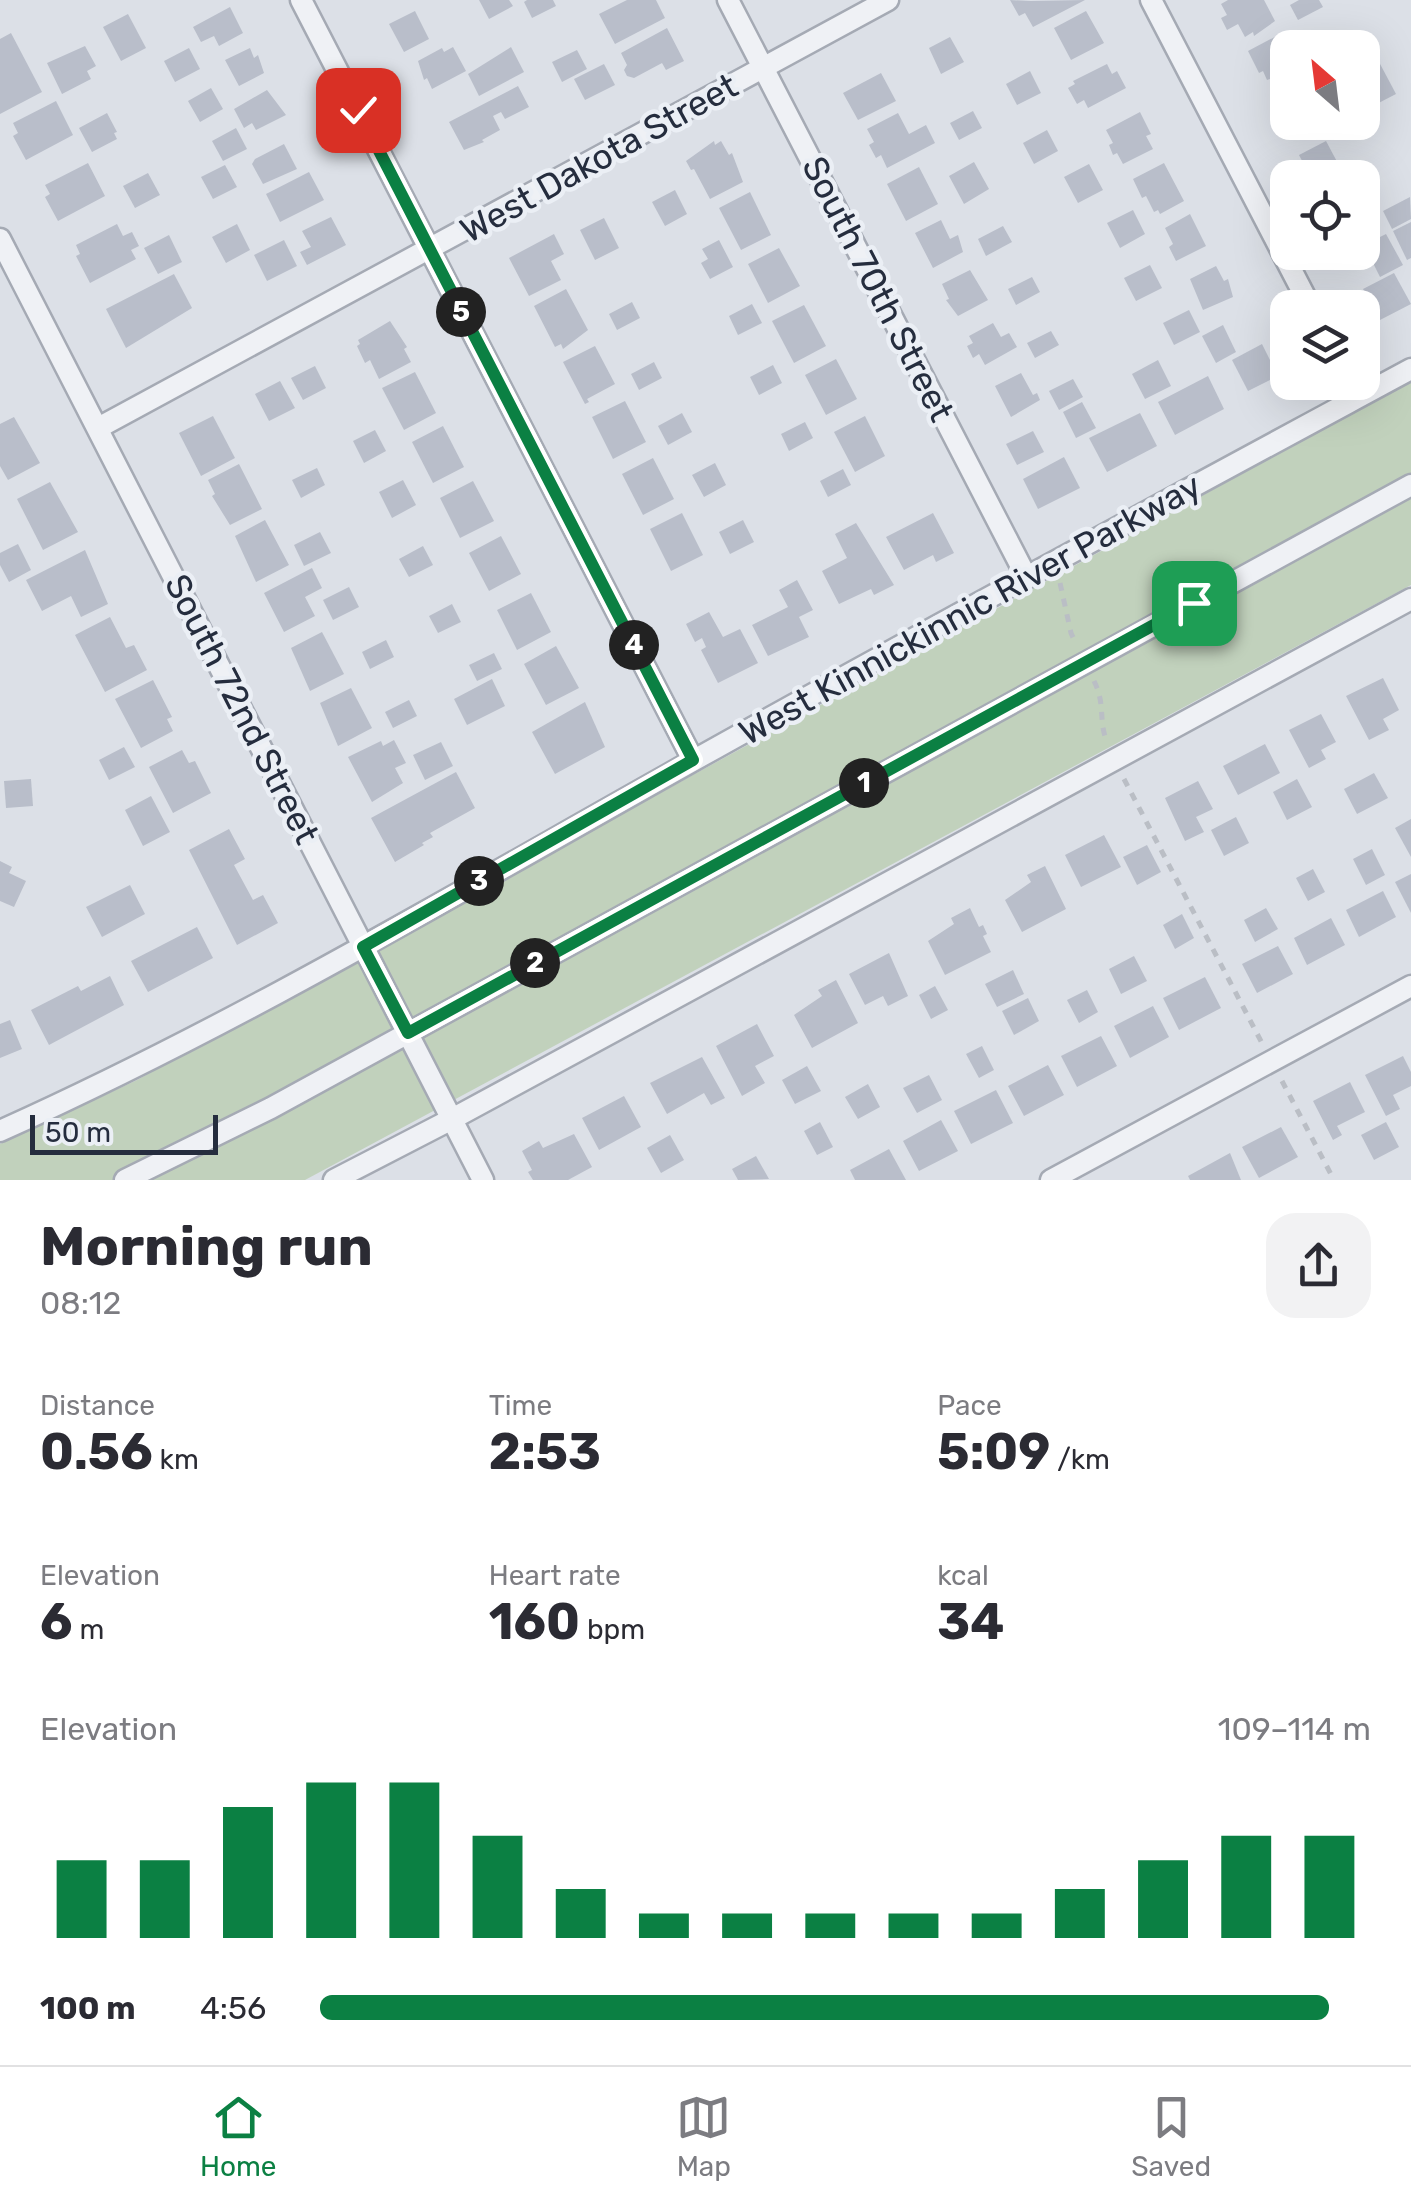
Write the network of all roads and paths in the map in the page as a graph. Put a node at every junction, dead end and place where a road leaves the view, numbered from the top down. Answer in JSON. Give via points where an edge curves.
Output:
{"nodes":[{"id":1,"x":302,"y":0,"type":"edge"},
{"id":2,"x":728,"y":0,"type":"edge"},
{"id":3,"x":888,"y":0,"type":"edge"},
{"id":4,"x":1151,"y":0,"type":"edge"},
{"id":5,"x":764,"y":68,"type":"junction"},
{"id":6,"x":0,"y":238,"type":"edge"},
{"id":7,"x":430,"y":251,"type":"junction"},
{"id":8,"x":1301,"y":290,"type":"edge"},
{"id":9,"x":1411,"y":370,"type":"edge"},
{"id":10,"x":1380,"y":381,"type":"edge"},
{"id":11,"x":1337,"y":400,"type":"edge"},
{"id":12,"x":98,"y":428,"type":"junction"},
{"id":13,"x":1411,"y":485,"type":"edge"},
{"id":14,"x":1027,"y":578,"type":"junction"},
{"id":15,"x":1411,"y":599,"type":"edge"},
{"id":16,"x":693,"y":760,"type":"junction"},
{"id":17,"x":1114,"y":761,"type":"junction"},
{"id":18,"x":363,"y":947,"type":"junction"},
{"id":19,"x":1411,"y":986,"type":"edge"},
{"id":20,"x":408,"y":1033,"type":"junction"},
{"id":21,"x":1272,"y":1063,"type":"junction"},
{"id":22,"x":452,"y":1119,"type":"junction"},
{"id":23,"x":0,"y":1130,"type":"edge"},
{"id":24,"x":125,"y":1180,"type":"edge"},
{"id":25,"x":334,"y":1180,"type":"edge"},
{"id":26,"x":483,"y":1180,"type":"edge"},
{"id":27,"x":1050,"y":1180,"type":"edge"},
{"id":28,"x":1334,"y":1180,"type":"edge"}],
"edges":[{"from":1,"to":7,"type":"street"},
{"from":2,"to":5,"type":"street","name":"South 70th Street"},
{"from":3,"to":5,"type":"street","name":"West Dakota Street"},
{"from":4,"to":8,"type":"street"},
{"from":5,"to":7,"type":"street","name":"West Dakota Street"},
{"from":5,"to":14,"type":"street","name":"South 70th Street"},
{"from":6,"to":12,"type":"street","name":"South 72nd Street"},
{"from":7,"to":12,"type":"street","name":"West Dakota Street"},
{"from":7,"to":16,"type":"street"},
{"from":9,"to":10,"type":"street","name":"West Kinnickinnic River Parkway"},
{"from":11,"to":14,"type":"street","name":"West Kinnickinnic River Parkway"},
{"from":12,"to":18,"type":"street","name":"South 72nd Street"},
{"from":13,"to":20,"type":"street"},
{"from":14,"to":16,"type":"street","name":"West Kinnickinnic River Parkway"},
{"from":15,"to":17,"type":"street"},
{"from":16,"to":18,"type":"street","name":"West Kinnickinnic River Parkway"},
{"from":17,"to":21,"type":"path"},
{"from":17,"to":22,"type":"street"},
{"from":18,"to":20,"type":"street","name":"South 72nd Street"},
{"from":18,"to":23,"type":"street","name":"West Kinnickinnic River Parkway","via":[[168,1052]]},
{"from":19,"to":21,"type":"street"},
{"from":20,"to":22,"type":"street","name":"South 72nd Street"},
{"from":20,"to":24,"type":"street"},
{"from":21,"to":27,"type":"street"},
{"from":21,"to":28,"type":"path"},
{"from":22,"to":25,"type":"street"},
{"from":22,"to":26,"type":"street","name":"South 72nd Street"}]}
